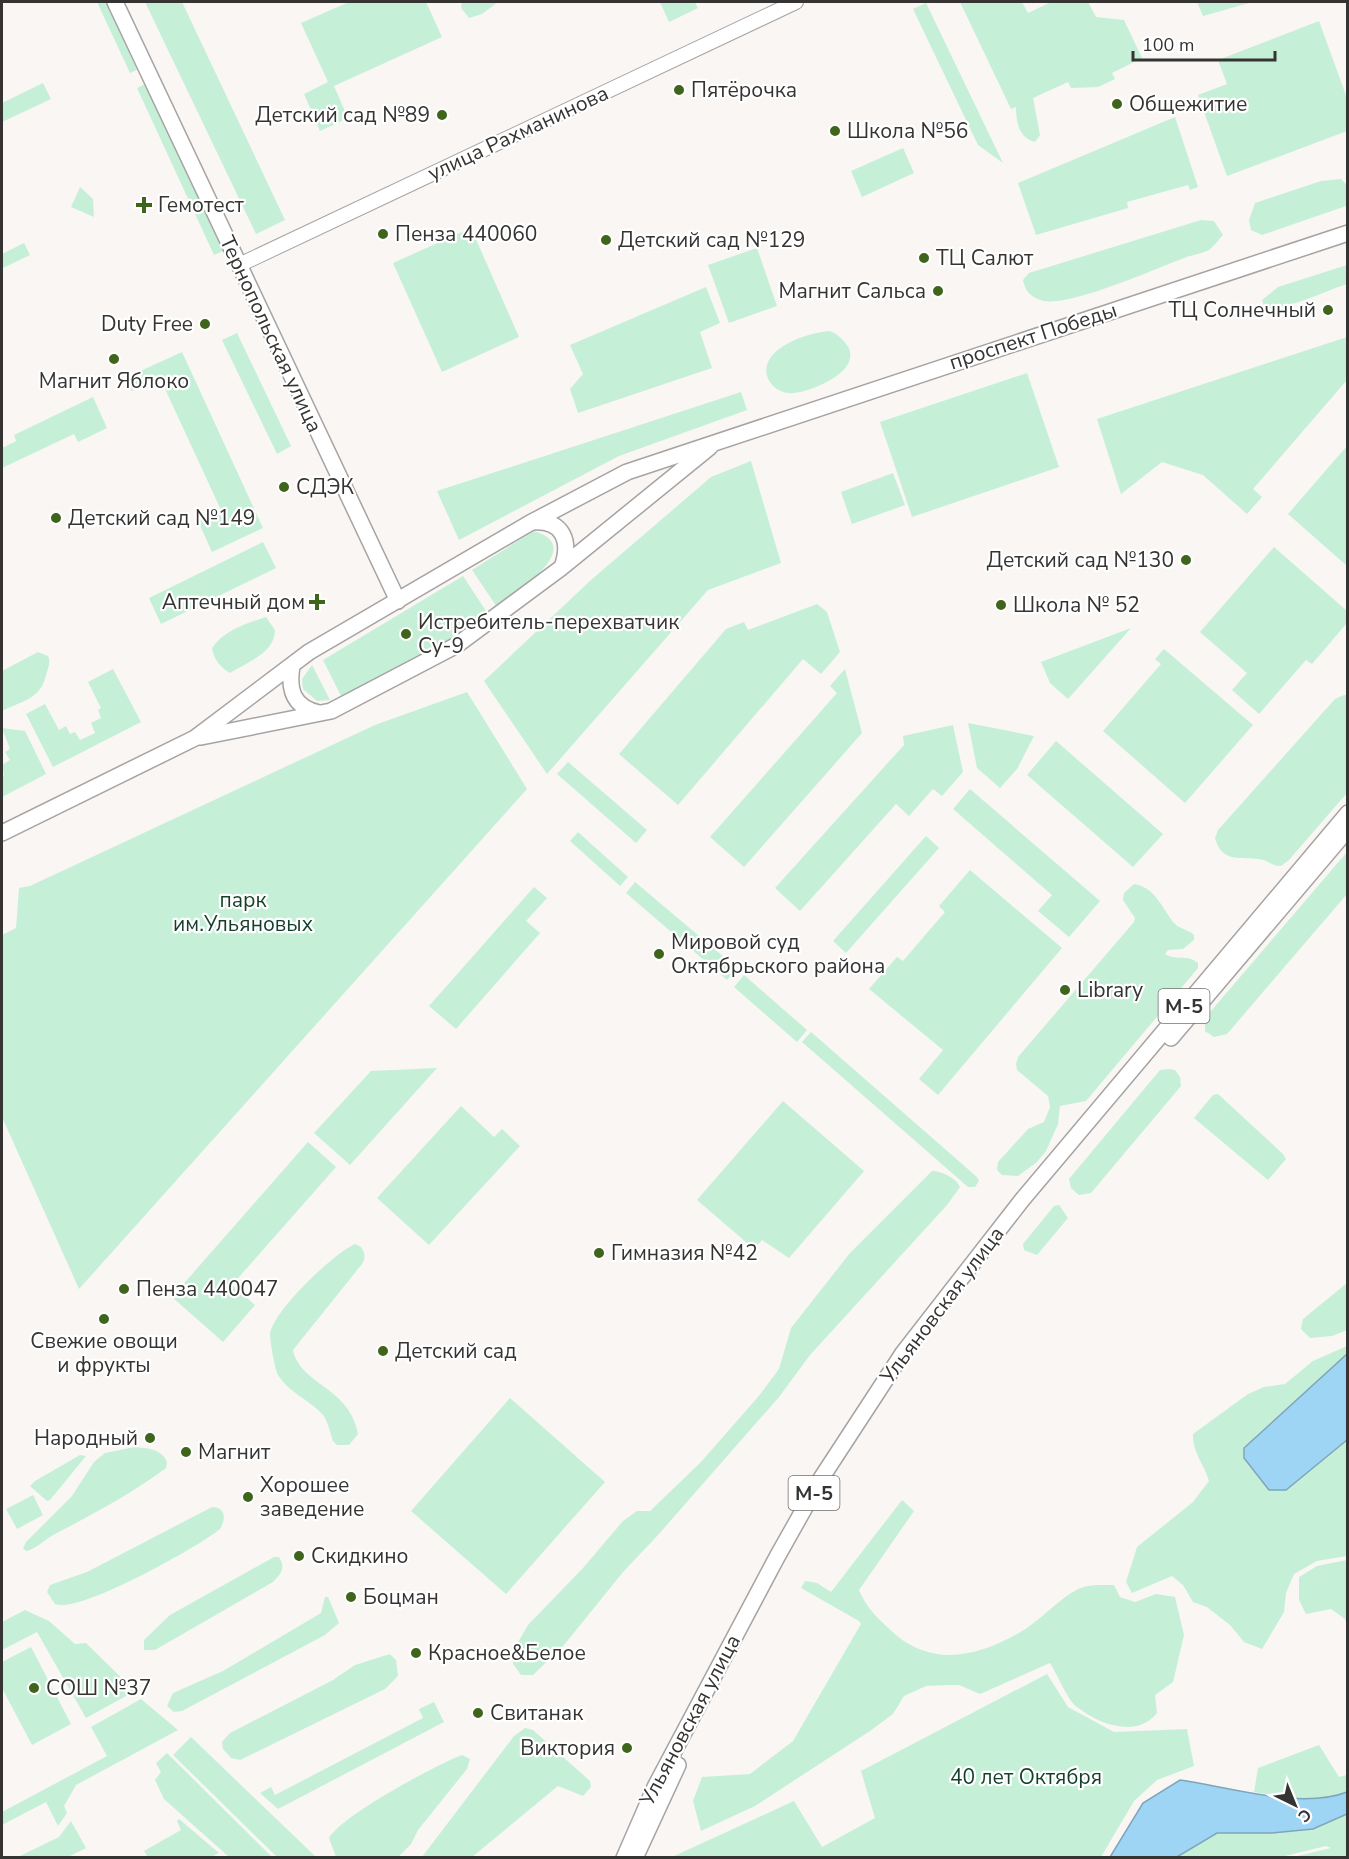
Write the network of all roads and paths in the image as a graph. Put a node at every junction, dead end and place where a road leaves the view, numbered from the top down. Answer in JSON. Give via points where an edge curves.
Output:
{"nodes":[{"id":1,"x":115,"y":2,"type":"edge"},
{"id":2,"x":796,"y":2,"type":"edge"},
{"id":3,"x":1347,"y":233,"type":"edge"},
{"id":4,"x":239,"y":265,"type":"junction"},
{"id":5,"x":718,"y":441,"type":"junction"},
{"id":6,"x":530,"y":523,"type":"junction"},
{"id":7,"x":561,"y":568,"type":"junction"},
{"id":8,"x":398,"y":601,"type":"junction"},
{"id":9,"x":292,"y":666,"type":"junction"},
{"id":10,"x":321,"y":714,"type":"junction"},
{"id":11,"x":195,"y":738,"type":"junction"},
{"id":12,"x":1347,"y":813,"type":"edge"},
{"id":13,"x":1347,"y":829,"type":"edge"},
{"id":14,"x":2,"y":833,"type":"edge"},
{"id":15,"x":1025,"y":1204,"type":"junction"},
{"id":16,"x":649,"y":1811,"type":"junction"},
{"id":17,"x":624,"y":1857,"type":"edge"},
{"id":18,"x":635,"y":1857,"type":"edge"}],
"edges":[{"from":1,"to":4,"type":"main road","name":"Тернопольская улица"},
{"from":2,"to":4,"type":"main road","name":"улица Рахманинова"},
{"from":3,"to":5,"type":"main road","name":"проспект Победы"},
{"from":4,"to":8,"type":"main road","name":"Тернопольская улица"},
{"from":5,"to":6,"type":"main road","name":"проспект Победы","via":[[627,472]]},
{"from":5,"to":7,"type":"main road","name":"проспект Победы"},
{"from":6,"to":7,"type":"main road","via":[[547,522],[560,531],[566,543]]},
{"from":6,"to":8,"type":"main road","name":"проспект Победы"},
{"from":7,"to":10,"type":"main road","name":"проспект Победы","via":[[457,645]]},
{"from":8,"to":9,"type":"main road","name":"проспект Победы","via":[[309,652]]},
{"from":9,"to":10,"type":"main road","via":[[289,684],[293,698],[307,710]]},
{"from":9,"to":11,"type":"main road"},
{"from":10,"to":11,"type":"main road"},
{"from":11,"to":14,"type":"main road"},
{"from":12,"to":15,"type":"main road","name":"Ульяновская улица","number":"М-5"},
{"from":13,"to":15,"type":"main road","name":"Ульяновская улица","number":"М-5"},
{"from":15,"to":16,"type":"main road","name":"Ульяновская улица","number":"М-5","via":[[927,1320],[860,1417],[773,1566]]},
{"from":16,"to":17,"type":"main road","name":"Ульяновская улица","number":"М-5"},
{"from":16,"to":18,"type":"main road","name":"Ульяновская улица","number":"М-5"}]}
